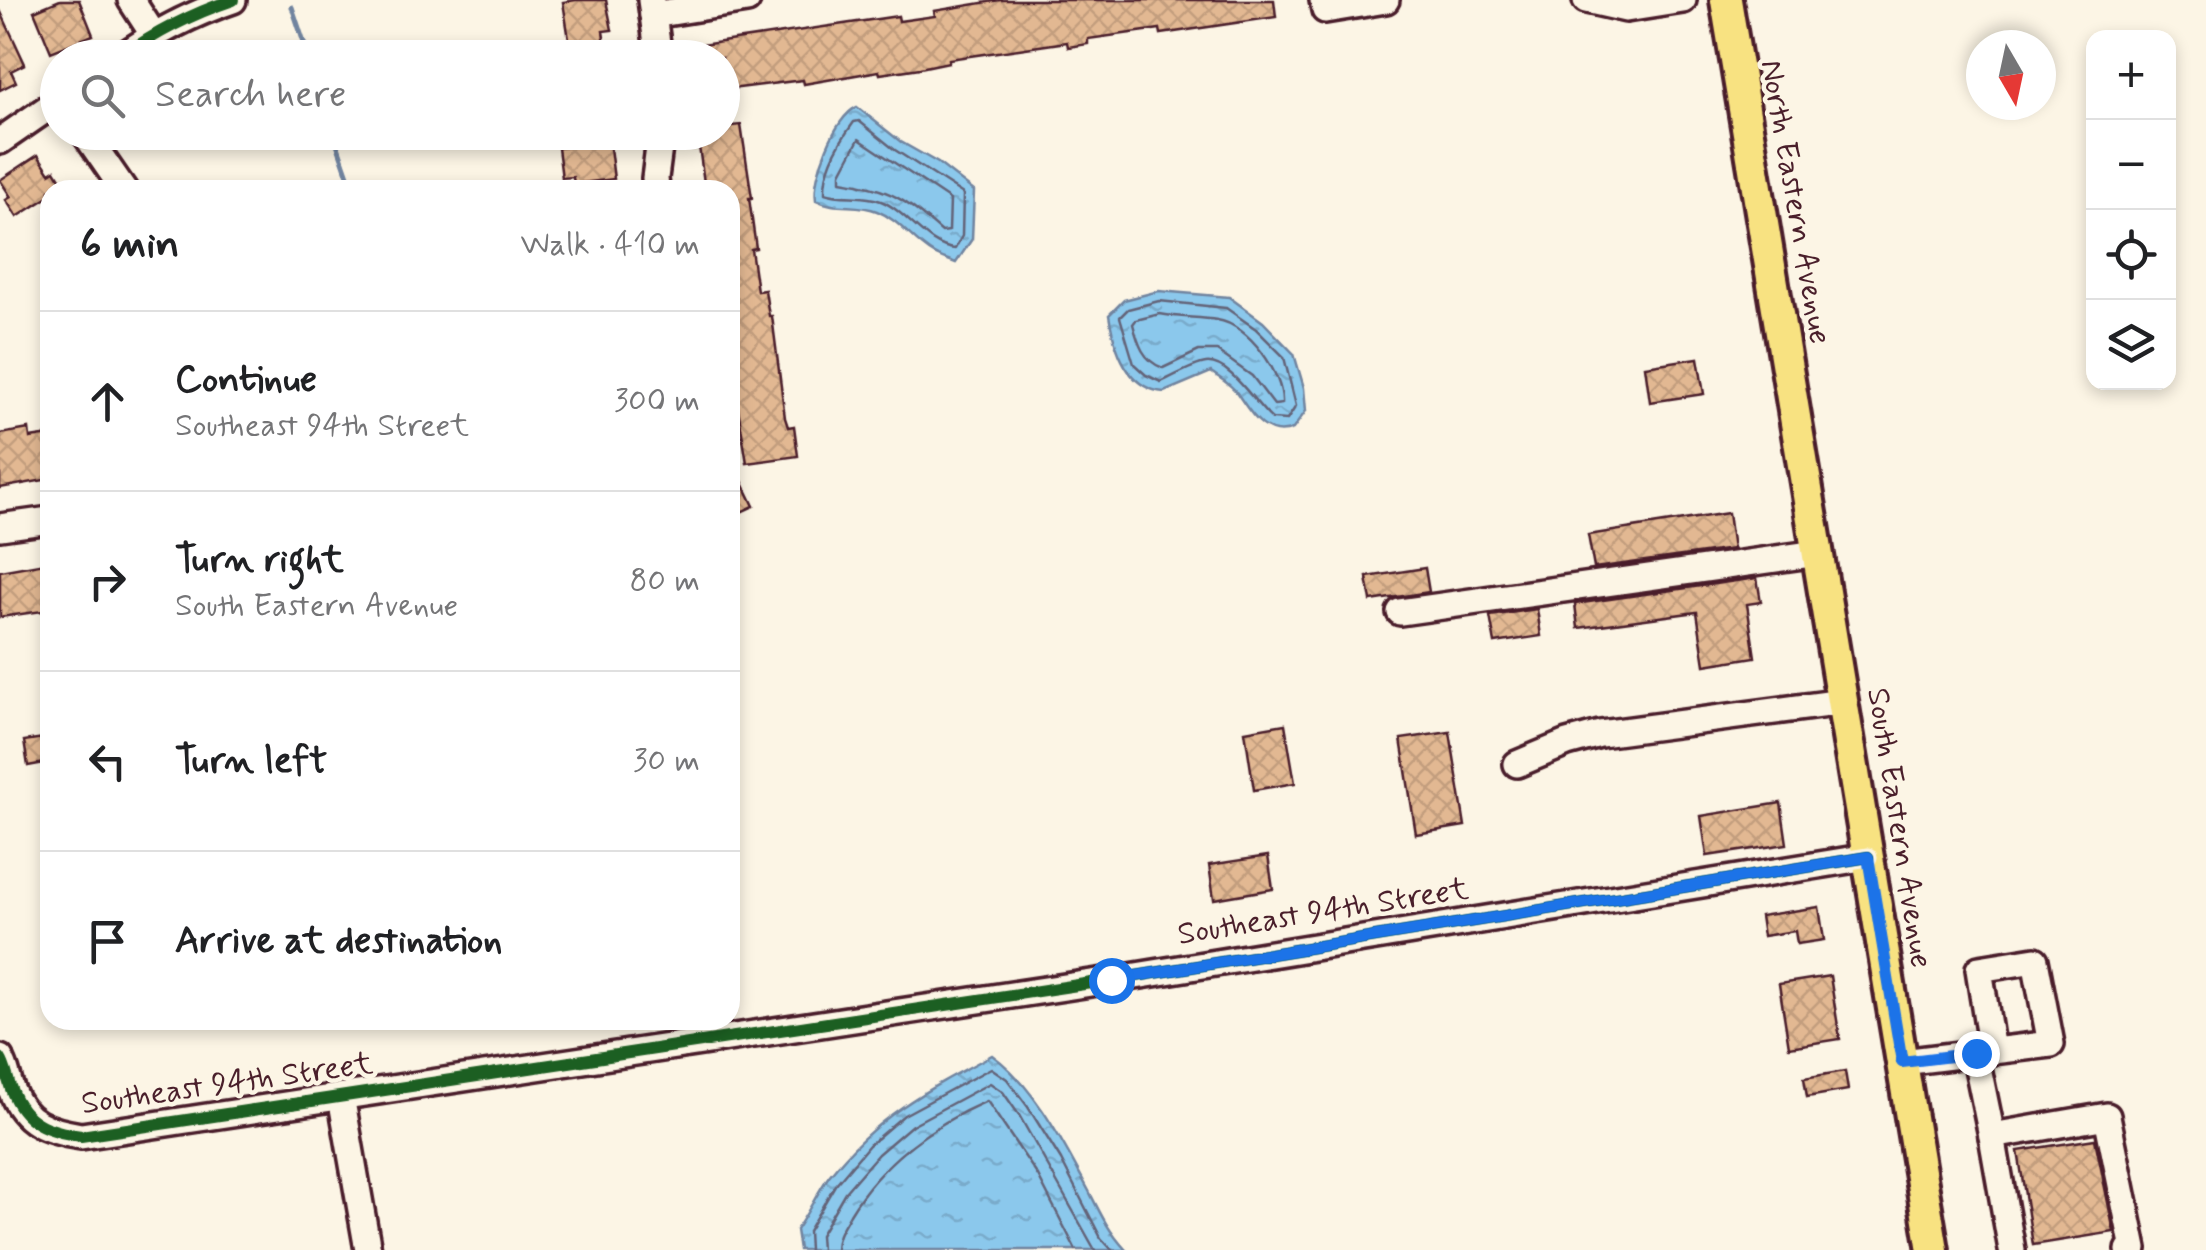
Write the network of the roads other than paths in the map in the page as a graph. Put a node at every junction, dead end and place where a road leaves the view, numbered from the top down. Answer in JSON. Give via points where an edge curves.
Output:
{"nodes":[{"id":1,"x":131,"y":0,"type":"edge"},
{"id":2,"x":233,"y":0,"type":"edge"},
{"id":3,"x":748,"y":0,"type":"edge"},
{"id":4,"x":1386,"y":0,"type":"edge"},
{"id":5,"x":1586,"y":0,"type":"edge"},
{"id":6,"x":1683,"y":0,"type":"edge"},
{"id":7,"x":1726,"y":0,"type":"edge"},
{"id":8,"x":1324,"y":5,"type":"edge"},
{"id":9,"x":652,"y":8,"type":"edge"},
{"id":10,"x":153,"y":34,"type":"junction"},
{"id":11,"x":145,"y":40,"type":"edge"},
{"id":12,"x":656,"y":40,"type":"edge"},
{"id":13,"x":40,"y":114,"type":"edge"},
{"id":14,"x":0,"y":141,"type":"edge"},
{"id":15,"x":96,"y":150,"type":"edge"},
{"id":16,"x":659,"y":150,"type":"edge"},
{"id":17,"x":117,"y":180,"type":"edge"},
{"id":18,"x":655,"y":180,"type":"edge"},
{"id":19,"x":1796,"y":416,"type":"joint"},
{"id":20,"x":40,"y":522,"type":"edge"},
{"id":21,"x":0,"y":528,"type":"edge"},
{"id":22,"x":1818,"y":552,"type":"junction"},
{"id":23,"x":1400,"y":612,"type":"dead end"},
{"id":24,"x":1843,"y":702,"type":"junction"},
{"id":25,"x":1517,"y":764,"type":"dead end"},
{"id":26,"x":1868,"y":857,"type":"junction"},
{"id":27,"x":0,"y":1058,"type":"edge"},
{"id":28,"x":1902,"y":1062,"type":"junction"},
{"id":29,"x":340,"y":1096,"type":"junction"},
{"id":30,"x":1992,"y":1136,"type":"junction"},
{"id":31,"x":368,"y":1250,"type":"edge"},
{"id":32,"x":1933,"y":1250,"type":"edge"},
{"id":33,"x":2012,"y":1250,"type":"edge"},
{"id":34,"x":2129,"y":1250,"type":"edge"}],
"edges":[{"from":1,"to":10,"type":"street"},
{"from":2,"to":10,"type":"street"},
{"from":3,"to":9,"type":"street"},
{"from":4,"to":8,"type":"street"},
{"from":5,"to":6,"type":"street","via":[[1626,9]]},
{"from":7,"to":19,"type":"main road","name":"North Eastern Avenue"},
{"from":9,"to":12,"type":"street"},
{"from":10,"to":11,"type":"street"},
{"from":13,"to":14,"type":"street"},
{"from":15,"to":17,"type":"street"},
{"from":16,"to":18,"type":"street"},
{"from":19,"to":22,"type":"main road","name":"South Eastern Avenue"},
{"from":20,"to":21,"type":"street"},
{"from":22,"to":23,"type":"street"},
{"from":22,"to":24,"type":"main road","name":"South Eastern Avenue"},
{"from":24,"to":25,"type":"street","via":[[1600,734]]},
{"from":24,"to":26,"type":"main road","name":"South Eastern Avenue"},
{"from":26,"to":28,"type":"main road","name":"South Eastern Avenue"},
{"from":26,"to":29,"type":"street","name":"Southeast 94th Street"},
{"from":27,"to":29,"type":"street","name":"Southeast 94th Street","via":[[31,1121],[81,1136]]},
{"from":28,"to":30,"type":"street","via":[[1984,1052]]},
{"from":28,"to":32,"type":"main road","name":"South Eastern Avenue"},
{"from":29,"to":31,"type":"street"},
{"from":30,"to":33,"type":"street"},
{"from":30,"to":34,"type":"street","via":[[2108,1116]]}]}
